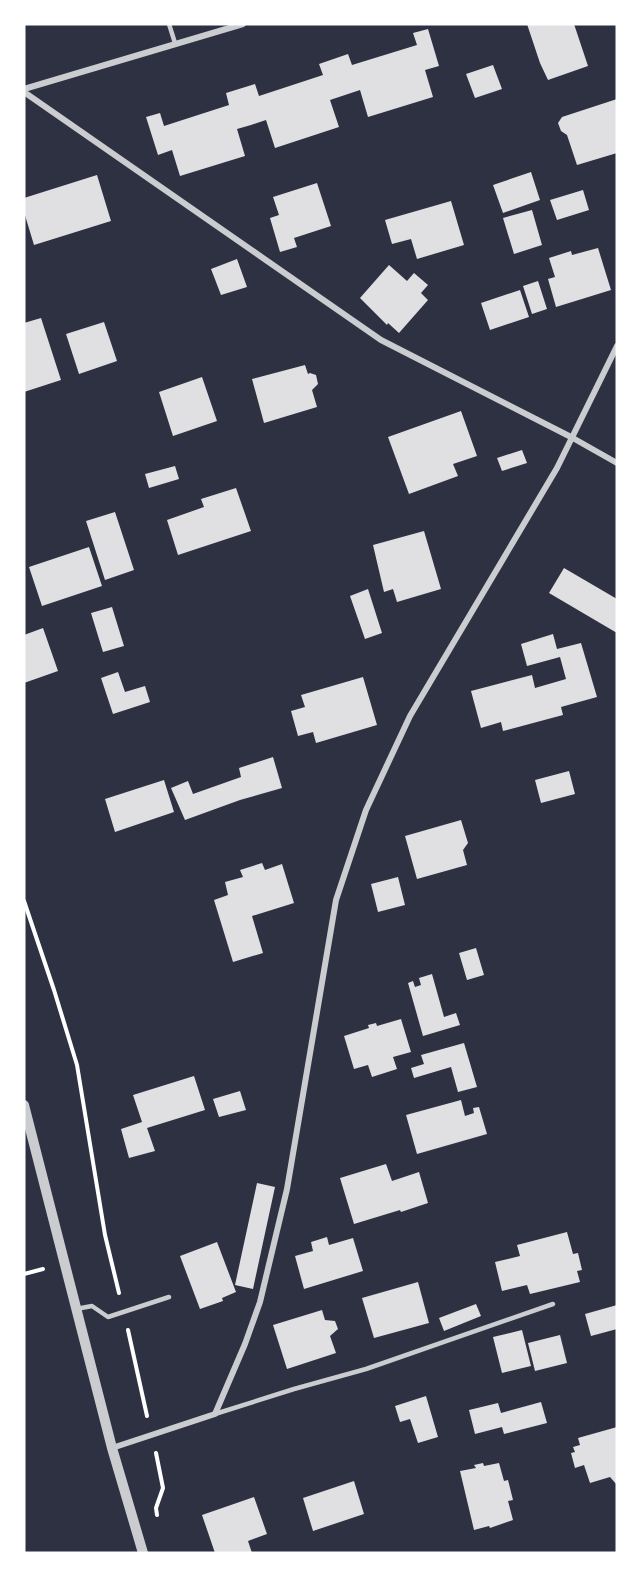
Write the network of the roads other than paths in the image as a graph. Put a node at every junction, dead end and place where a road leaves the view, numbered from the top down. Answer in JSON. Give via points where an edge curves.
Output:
{"nodes":[{"id":1,"x":170,"y":24,"type":"edge"},
{"id":2,"x":243,"y":24,"type":"edge"},
{"id":3,"x":175,"y":43,"type":"junction"},
{"id":4,"x":24,"y":91,"type":"edge"},
{"id":5,"x":617,"y":346,"type":"edge"},
{"id":6,"x":571,"y":437,"type":"junction"},
{"id":7,"x":617,"y":463,"type":"edge"},
{"id":8,"x":24,"y":1105,"type":"edge"},
{"id":9,"x":169,"y":1297,"type":"dead end"},
{"id":10,"x":553,"y":1304,"type":"dead end"},
{"id":11,"x":75,"y":1309,"type":"junction"},
{"id":12,"x":215,"y":1414,"type":"junction"},
{"id":13,"x":112,"y":1448,"type":"junction"},
{"id":14,"x":142,"y":1550,"type":"edge"}],
"edges":[{"from":1,"to":3,"type":"lane"},
{"from":2,"to":3,"type":"street"},
{"from":3,"to":4,"type":"street"},
{"from":4,"to":6,"type":"street","via":[[381,340]]},
{"from":5,"to":6,"type":"street"},
{"from":6,"to":7,"type":"street"},
{"from":6,"to":12,"type":"street","via":[[557,468],[410,716],[366,810],[336,900],[287,1189],[260,1302]]},
{"from":8,"to":11,"type":"street"},
{"from":9,"to":11,"type":"lane","via":[[108,1317],[92,1306]]},
{"from":10,"to":12,"type":"lane","via":[[366,1369]]},
{"from":11,"to":13,"type":"street"},
{"from":12,"to":13,"type":"street"},
{"from":13,"to":14,"type":"street"}]}
